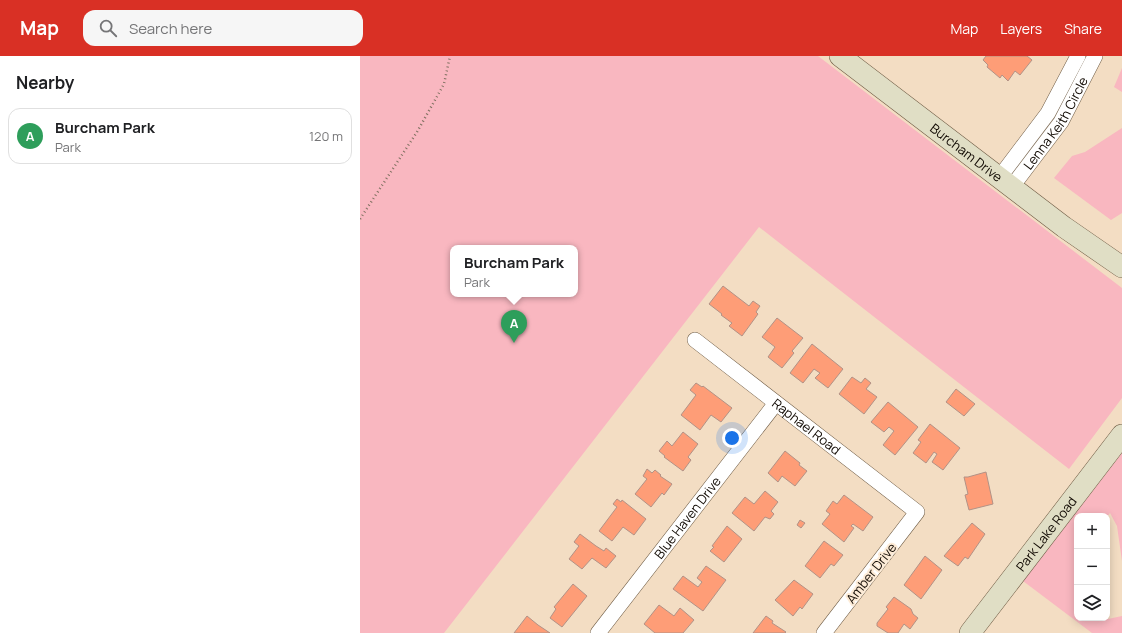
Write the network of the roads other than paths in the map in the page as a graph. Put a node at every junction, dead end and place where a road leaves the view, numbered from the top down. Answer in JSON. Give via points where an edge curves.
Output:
{"nodes":[{"id":1,"x":840,"y":56,"type":"edge"},
{"id":2,"x":1078,"y":56,"type":"edge"},
{"id":3,"x":1091,"y":57,"type":"edge"},
{"id":4,"x":1005,"y":183,"type":"junction"},
{"id":5,"x":1094,"y":246,"type":"junction"},
{"id":6,"x":1122,"y":257,"type":"edge"},
{"id":7,"x":1122,"y":267,"type":"edge"},
{"id":8,"x":695,"y":340,"type":"dead end"},
{"id":9,"x":776,"y":402,"type":"junction"},
{"id":10,"x":1122,"y":435,"type":"edge"},
{"id":11,"x":917,"y":512,"type":"joint"},
{"id":12,"x":598,"y":633,"type":"edge"},
{"id":13,"x":824,"y":633,"type":"edge"},
{"id":14,"x":970,"y":633,"type":"edge"}],
"edges":[{"from":1,"to":4,"type":"street","name":"Burcham Drive"},
{"from":2,"to":4,"type":"street","name":"Lenna Keith Circle","via":[[1048,113]]},
{"from":3,"to":4,"type":"street","name":"Lenna Keith Circle","via":[[1061,122]]},
{"from":4,"to":5,"type":"street","name":"Burcham Drive","via":[[1064,228]]},
{"from":5,"to":6,"type":"street","name":"Burcham Drive"},
{"from":5,"to":7,"type":"street","name":"Burcham Drive"},
{"from":8,"to":9,"type":"street","name":"Raphael Road"},
{"from":9,"to":11,"type":"street","name":"Raphael Road"},
{"from":9,"to":12,"type":"street","name":"Blue Haven Drive"},
{"from":10,"to":14,"type":"street","name":"Park Lake Road"},
{"from":11,"to":13,"type":"street","name":"Amber Drive"}]}
